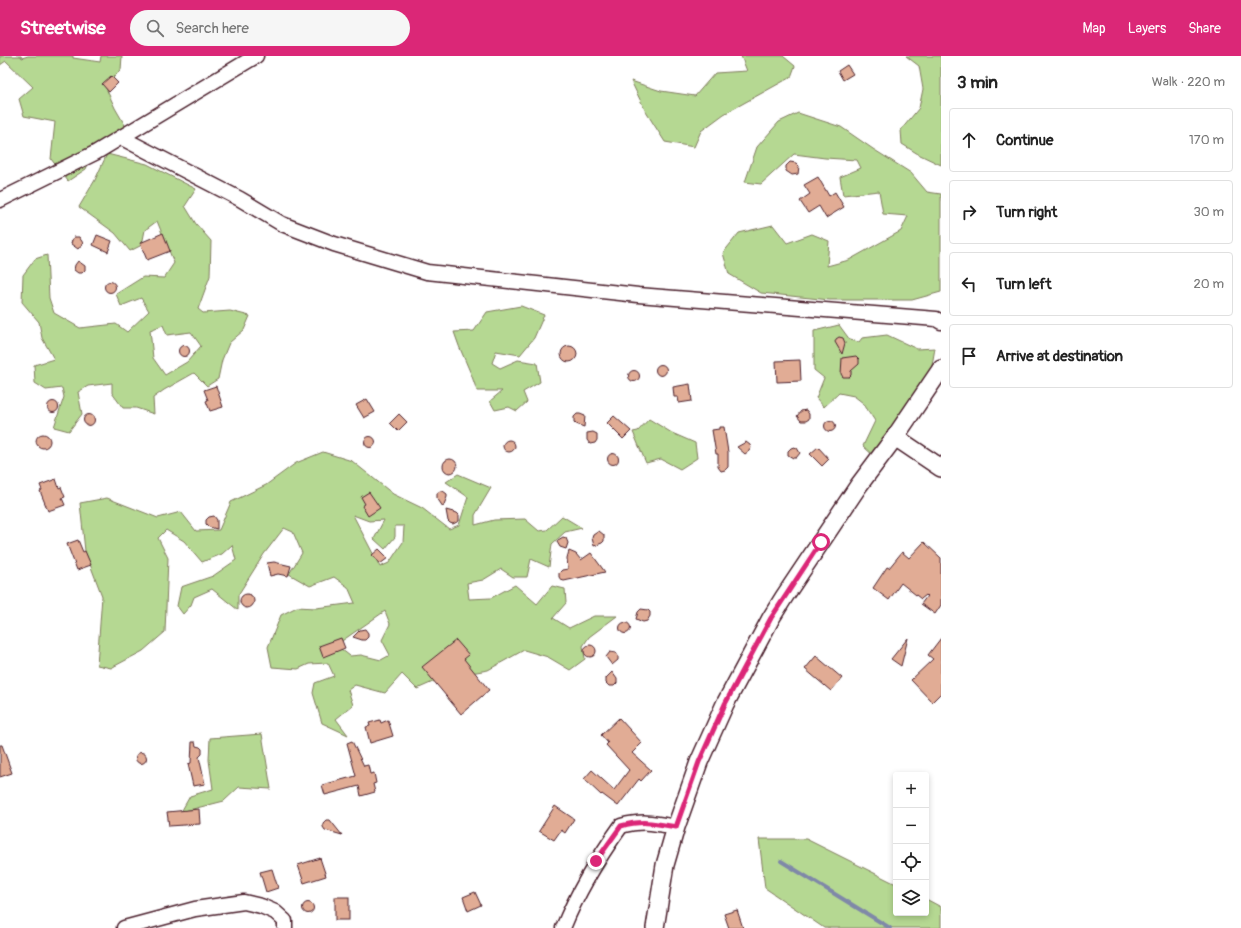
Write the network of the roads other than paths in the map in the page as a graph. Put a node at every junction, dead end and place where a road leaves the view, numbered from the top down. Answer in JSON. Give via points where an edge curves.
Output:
{"nodes":[{"id":1,"x":256,"y":56,"type":"edge"},
{"id":2,"x":122,"y":138,"type":"junction"},
{"id":3,"x":0,"y":200,"type":"edge"},
{"id":4,"x":941,"y":322,"type":"edge"},
{"id":5,"x":941,"y":369,"type":"edge"},
{"id":6,"x":895,"y":437,"type":"junction"},
{"id":7,"x":941,"y":468,"type":"edge"},
{"id":8,"x":676,"y":827,"type":"junction"},
{"id":9,"x":124,"y":928,"type":"edge"},
{"id":10,"x":286,"y":928,"type":"edge"},
{"id":11,"x":563,"y":928,"type":"edge"},
{"id":12,"x":655,"y":928,"type":"edge"}],
"edges":[{"from":1,"to":2,"type":"street"},
{"from":2,"to":3,"type":"street","via":[[68,168]]},
{"from":2,"to":4,"type":"street","via":[[240,199],[282,224],[334,244],[428,272],[638,295],[936,319]]},
{"from":5,"to":6,"type":"street"},
{"from":6,"to":7,"type":"street"},
{"from":6,"to":8,"type":"street","via":[[859,485],[771,618],[721,712],[699,762]]},
{"from":8,"to":11,"type":"street","via":[[647,822],[621,826],[596,861]]},
{"from":8,"to":12,"type":"street","via":[[665,865]]},
{"from":9,"to":10,"type":"street","via":[[195,909],[244,902],[275,912],[285,921]]}]}
